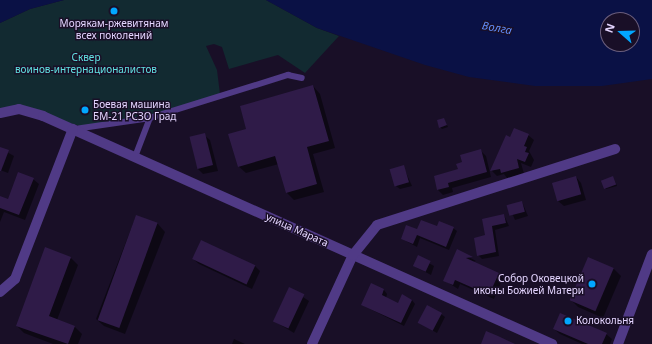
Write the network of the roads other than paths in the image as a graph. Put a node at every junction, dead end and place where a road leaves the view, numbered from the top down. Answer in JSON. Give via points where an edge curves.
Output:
{"nodes":[{"id":1,"x":302,"y":78,"type":"dead end"},
{"id":2,"x":0,"y":113,"type":"edge"},
{"id":3,"x":150,"y":118,"type":"junction"},
{"id":4,"x":73,"y":129,"type":"junction"},
{"id":5,"x":615,"y":150,"type":"dead end"},
{"id":6,"x":135,"y":157,"type":"junction"},
{"id":7,"x":652,"y":254,"type":"edge"},
{"id":8,"x":353,"y":255,"type":"junction"},
{"id":9,"x":0,"y":292,"type":"edge"},
{"id":10,"x":312,"y":344,"type":"edge"},
{"id":11,"x":552,"y":344,"type":"edge"},
{"id":12,"x":618,"y":344,"type":"edge"}],
"edges":[{"from":1,"to":3,"type":"lane","via":[[288,75]]},
{"from":2,"to":4,"type":"street","name":"улица Марата","via":[[19,109]]},
{"from":3,"to":4,"type":"lane"},
{"from":3,"to":6,"type":"lane"},
{"from":4,"to":6,"type":"street","name":"улица Марата"},
{"from":4,"to":9,"type":"street","via":[[15,279]]},
{"from":5,"to":8,"type":"street","via":[[376,225]]},
{"from":6,"to":8,"type":"street","name":"улица Марата"},
{"from":7,"to":12,"type":"street"},
{"from":8,"to":10,"type":"street"},
{"from":8,"to":11,"type":"street","name":"улица Марата"}]}
